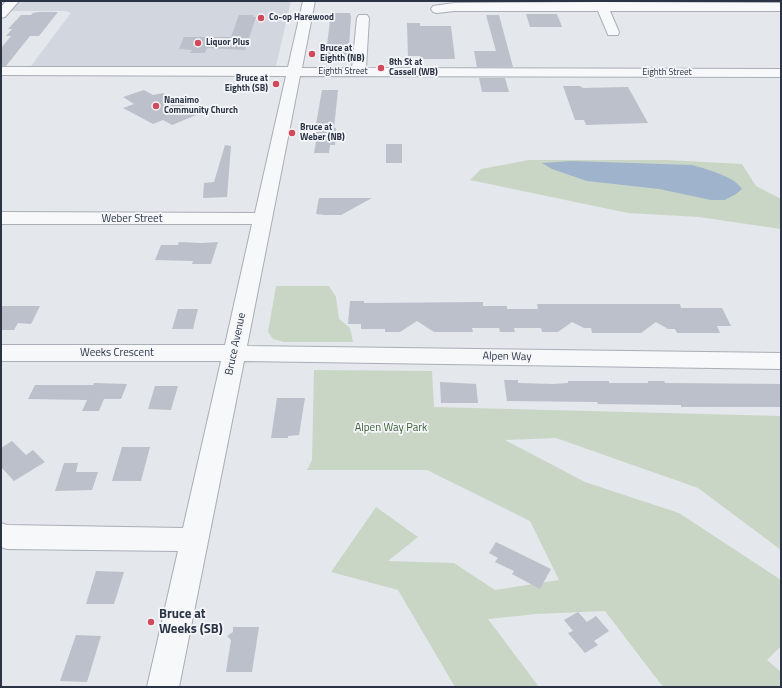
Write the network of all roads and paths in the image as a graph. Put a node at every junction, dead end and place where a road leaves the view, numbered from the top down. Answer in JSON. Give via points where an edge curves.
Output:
{"nodes":[{"id":1,"x":309,"y":1,"type":"edge"},
{"id":2,"x":575,"y":4,"type":"edge"},
{"id":3,"x":602,"y":6,"type":"junction"},
{"id":4,"x":781,"y":7,"type":"edge"},
{"id":5,"x":437,"y":9,"type":"dead end"},
{"id":6,"x":363,"y":18,"type":"dead end"},
{"id":7,"x":613,"y":32,"type":"dead end"},
{"id":8,"x":1,"y":71,"type":"edge"},
{"id":9,"x":294,"y":72,"type":"junction"},
{"id":10,"x":359,"y":72,"type":"junction"},
{"id":11,"x":781,"y":73,"type":"edge"},
{"id":12,"x":1,"y":218,"type":"edge"},
{"id":13,"x":262,"y":219,"type":"junction"},
{"id":14,"x":1,"y":353,"type":"edge"},
{"id":15,"x":234,"y":353,"type":"junction"},
{"id":16,"x":781,"y":361,"type":"edge"},
{"id":17,"x":1,"y":535,"type":"edge"},
{"id":18,"x":194,"y":540,"type":"junction"},
{"id":19,"x":163,"y":687,"type":"edge"}],
"edges":[{"from":1,"to":9,"type":"street","name":"Bruce Avenue"},
{"from":2,"to":3,"type":"street"},
{"from":2,"to":5,"type":"street","via":[[454,6]]},
{"from":3,"to":4,"type":"street"},
{"from":3,"to":7,"type":"street"},
{"from":6,"to":10,"type":"street"},
{"from":8,"to":9,"type":"street","name":"Eighth Street"},
{"from":9,"to":10,"type":"street","name":"Eighth Street"},
{"from":9,"to":13,"type":"street","name":"Bruce Avenue"},
{"from":10,"to":11,"type":"street","name":"Eighth Street"},
{"from":12,"to":13,"type":"street","name":"Weber Street"},
{"from":13,"to":15,"type":"street","name":"Bruce Avenue"},
{"from":14,"to":15,"type":"street","name":"Weeks Crescent"},
{"from":15,"to":16,"type":"street","name":"Alpen Way"},
{"from":15,"to":18,"type":"street","name":"Bruce Avenue"},
{"from":17,"to":18,"type":"street"},
{"from":18,"to":19,"type":"street","name":"Bruce Avenue"}]}
